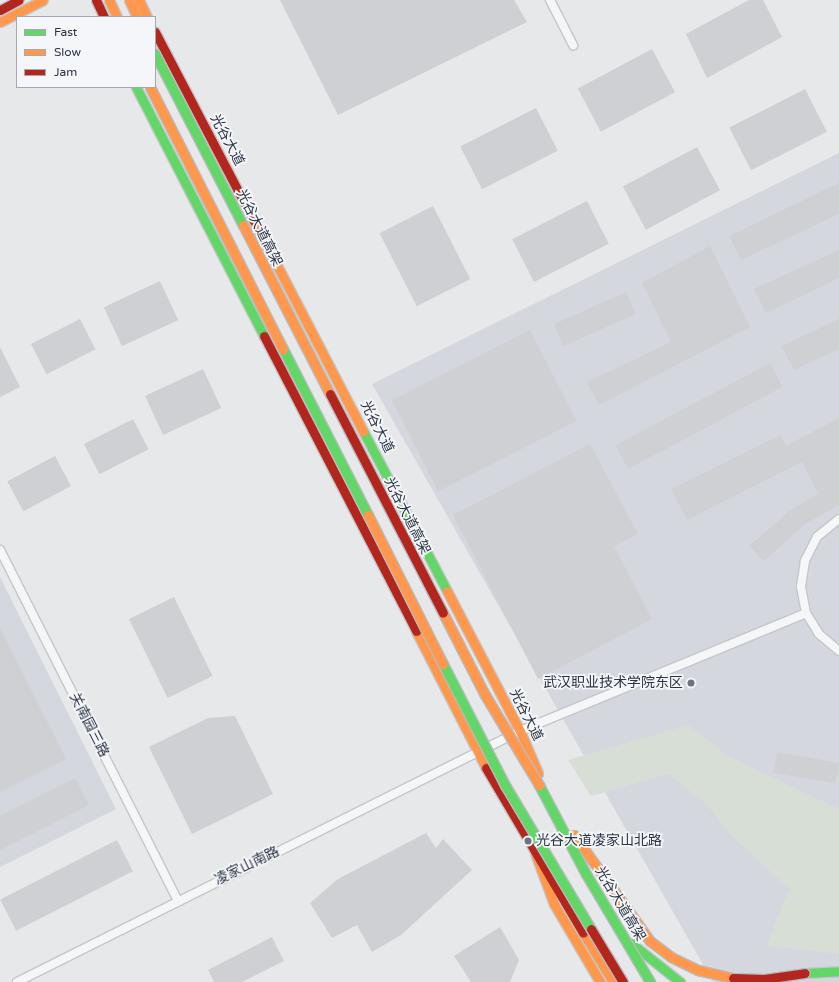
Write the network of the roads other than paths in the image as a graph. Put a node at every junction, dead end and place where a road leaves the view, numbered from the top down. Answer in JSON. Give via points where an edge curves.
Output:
{"nodes":[{"id":1,"x":19,"y":0,"type":"edge"},
{"id":2,"x":43,"y":0,"type":"edge"},
{"id":3,"x":96,"y":0,"type":"edge"},
{"id":4,"x":109,"y":0,"type":"edge"},
{"id":5,"x":129,"y":0,"type":"edge"},
{"id":6,"x":139,"y":0,"type":"edge"},
{"id":7,"x":550,"y":0,"type":"edge"},
{"id":8,"x":0,"y":10,"type":"edge"},
{"id":9,"x":104,"y":16,"type":"edge"},
{"id":10,"x":117,"y":16,"type":"edge"},
{"id":11,"x":137,"y":16,"type":"edge"},
{"id":12,"x":147,"y":16,"type":"edge"},
{"id":13,"x":0,"y":22,"type":"edge"},
{"id":14,"x":156,"y":34,"type":"edge"},
{"id":15,"x":573,"y":45,"type":"dead end"},
{"id":16,"x":156,"y":56,"type":"edge"},
{"id":17,"x":137,"y":88,"type":"edge"},
{"id":18,"x":151,"y":88,"type":"edge"},
{"id":19,"x":839,"y":519,"type":"edge"},
{"id":20,"x":0,"y":550,"type":"edge"},
{"id":21,"x":806,"y":613,"type":"junction"},
{"id":22,"x":839,"y":650,"type":"edge"},
{"id":23,"x":520,"y":731,"type":"junction"},
{"id":24,"x":478,"y":752,"type":"junction"},
{"id":25,"x":553,"y":808,"type":"junction"},
{"id":26,"x":535,"y":853,"type":"junction"},
{"id":27,"x":178,"y":901,"type":"junction"},
{"id":28,"x":631,"y":943,"type":"junction"},
{"id":29,"x":839,"y":971,"type":"edge"},
{"id":30,"x":17,"y":982,"type":"edge"},
{"id":31,"x":600,"y":982,"type":"edge"},
{"id":32,"x":613,"y":982,"type":"edge"},
{"id":33,"x":623,"y":982,"type":"edge"},
{"id":34,"x":650,"y":982,"type":"edge"},
{"id":35,"x":655,"y":982,"type":"edge"},
{"id":36,"x":680,"y":982,"type":"edge"}],
"edges":[{"from":1,"to":8,"type":"main road"},
{"from":2,"to":13,"type":"main road"},
{"from":3,"to":9,"type":"main road"},
{"from":4,"to":10,"type":"main road"},
{"from":5,"to":11,"type":"main road"},
{"from":6,"to":12,"type":"main road"},
{"from":7,"to":15,"type":"street"},
{"from":14,"to":23,"type":"main road","name":"光谷大道"},
{"from":16,"to":25,"type":"main road","name":"光谷大道高架","bridge":true,"via":[[485,695]]},
{"from":17,"to":24,"type":"main road"},
{"from":18,"to":33,"type":"main road","bridge":true,"via":[[505,785]]},
{"from":19,"to":21,"type":"street","via":[[817,537],[805,561],[801,587]]},
{"from":20,"to":27,"type":"street","name":"关南园三路"},
{"from":21,"to":22,"type":"street","via":[[819,634]]},
{"from":21,"to":23,"type":"street","name":"凌家山南路"},
{"from":23,"to":24,"type":"street","name":"凌家山南路"},
{"from":23,"to":28,"type":"main road","name":"光谷大道","via":[[542,781]]},
{"from":24,"to":26,"type":"main road"},
{"from":24,"to":27,"type":"street","name":"凌家山南路"},
{"from":25,"to":29,"type":"main road","bridge":true,"via":[[598,866],[650,941],[671,957],[698,970],[725,978],[764,979],[827,970]]},
{"from":25,"to":34,"type":"main road","name":"光谷大道高架","bridge":true,"via":[[586,874]]},
{"from":26,"to":31,"type":"main road","via":[[554,904]]},
{"from":26,"to":32,"type":"main road"},
{"from":27,"to":30,"type":"street","name":"凌家山南路"},
{"from":28,"to":35,"type":"main road","name":"光谷大道"},
{"from":28,"to":36,"type":"main road"}]}
